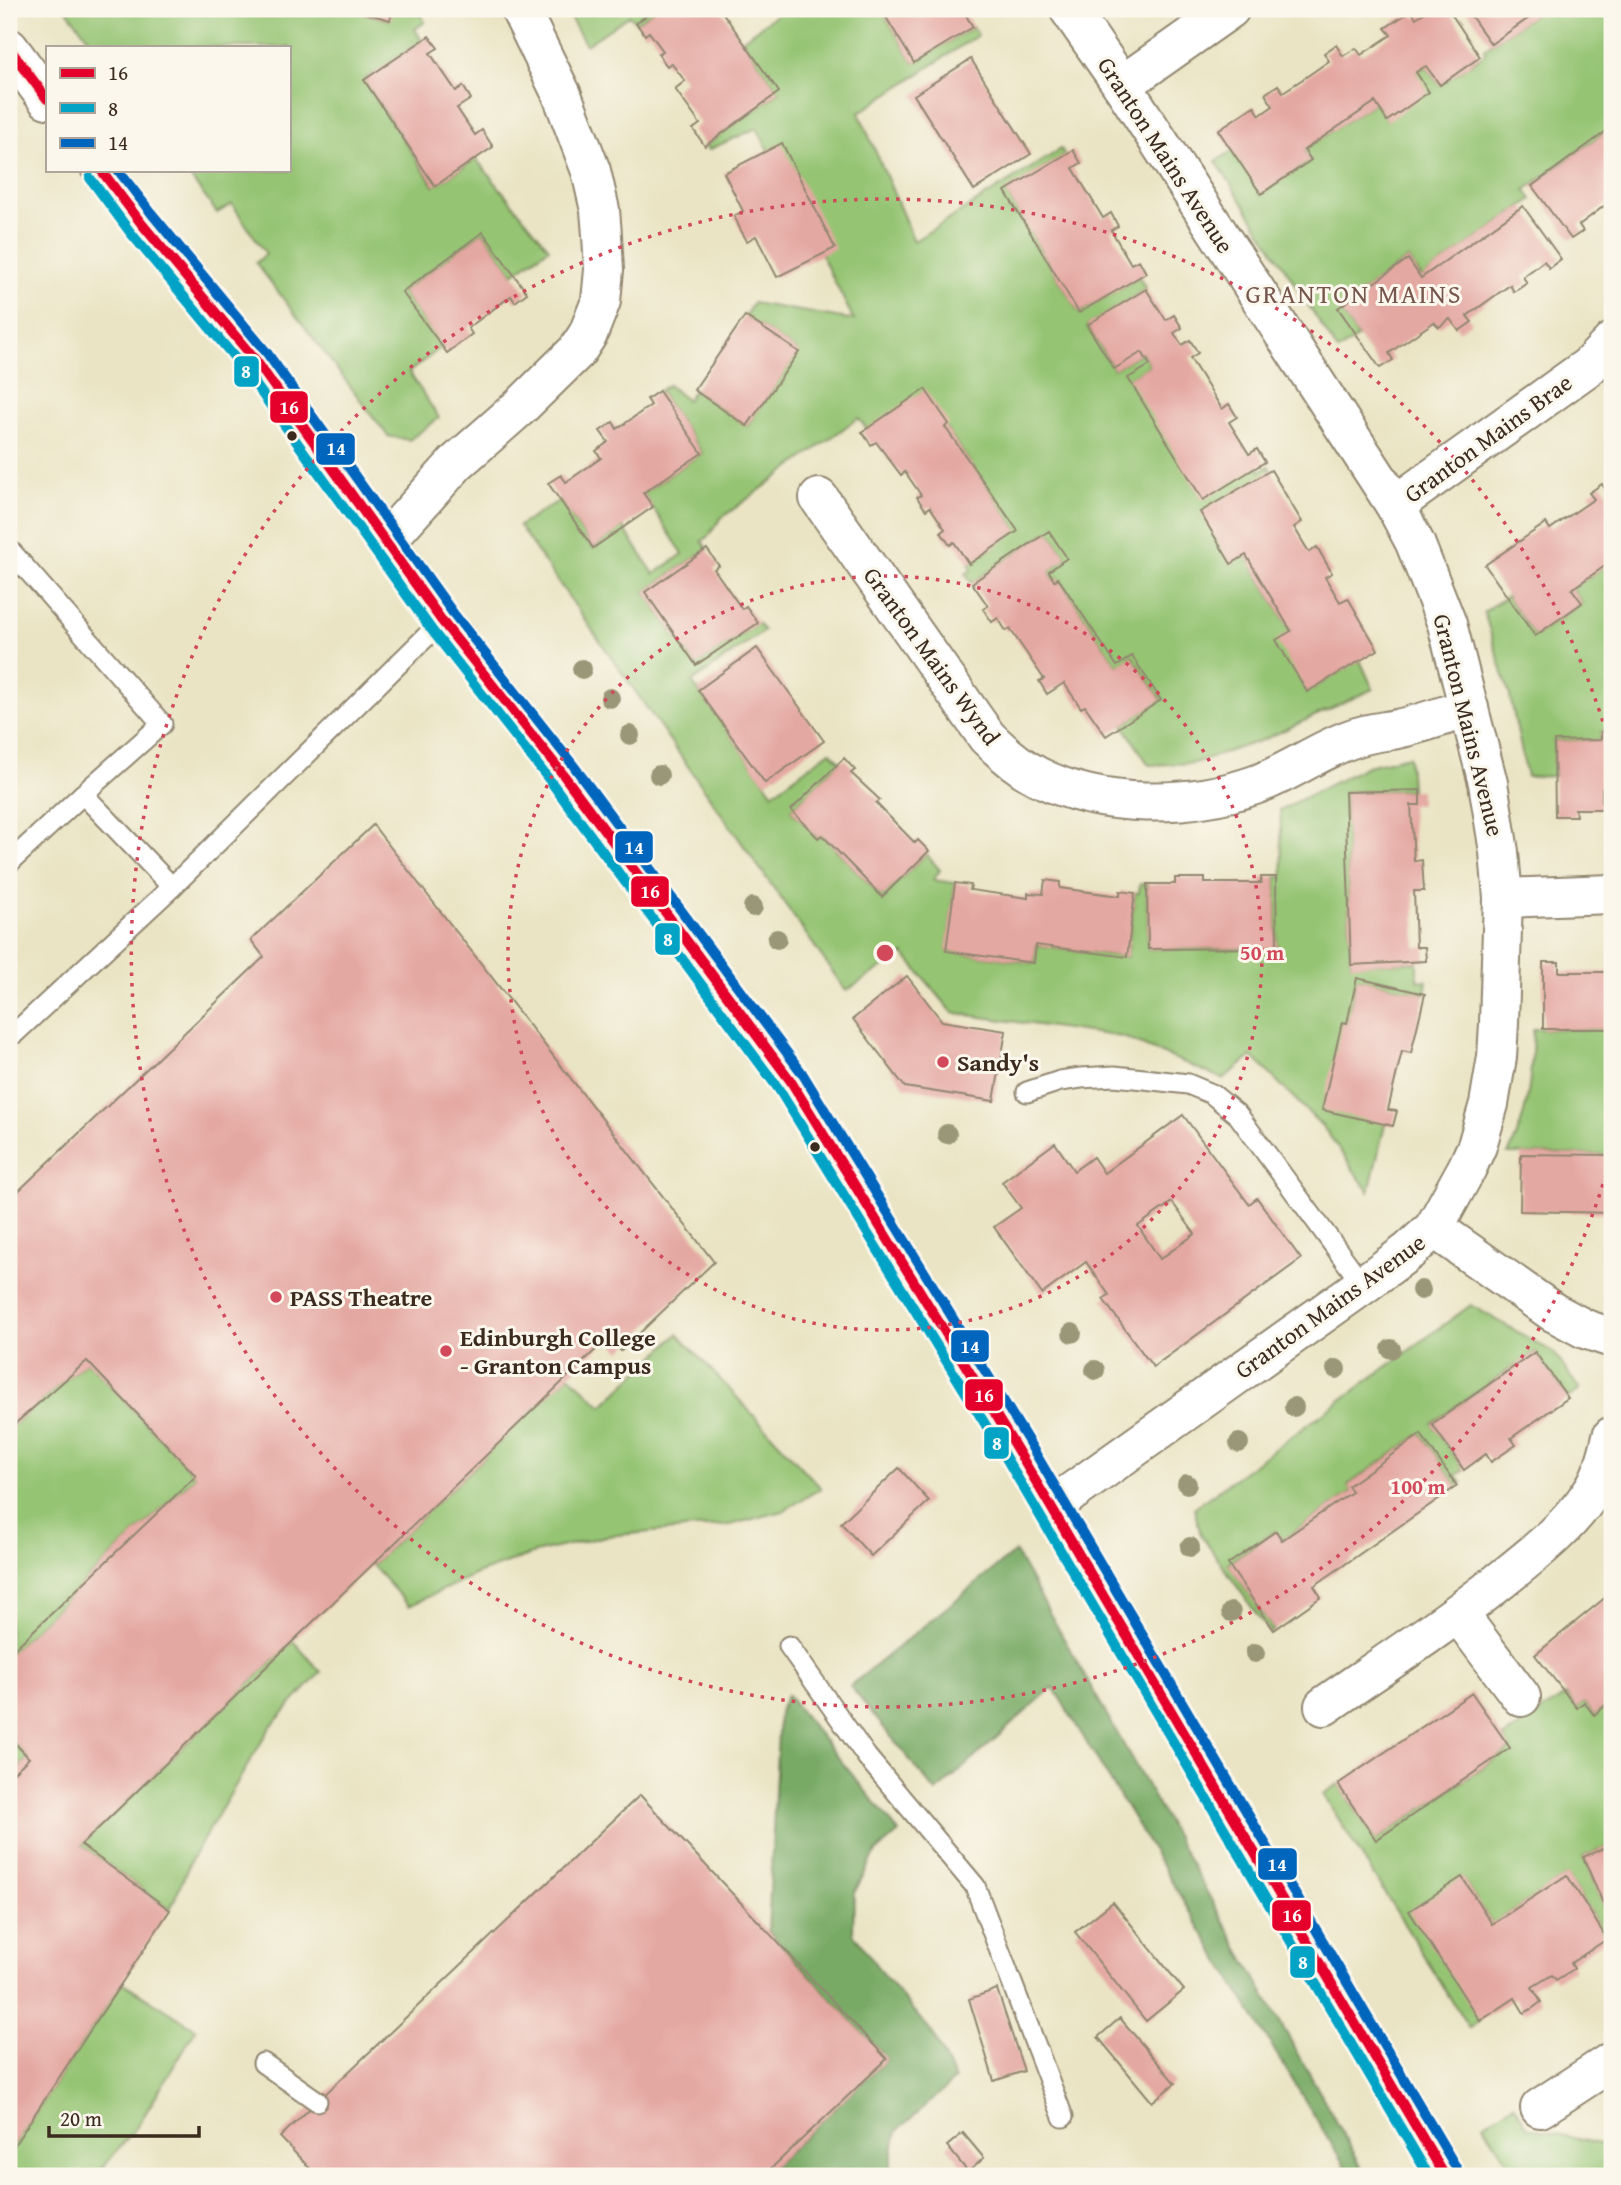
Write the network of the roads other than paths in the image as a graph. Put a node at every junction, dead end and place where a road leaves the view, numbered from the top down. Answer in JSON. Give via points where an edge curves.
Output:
{"nodes":[{"id":1,"x":520,"y":9,"type":"edge"},
{"id":2,"x":1069,"y":9,"type":"edge"},
{"id":3,"x":1230,"y":9,"type":"edge"},
{"id":4,"x":9,"y":48,"type":"edge"},
{"id":5,"x":1122,"y":85,"type":"junction"},
{"id":6,"x":46,"y":98,"type":"edge"},
{"id":7,"x":103,"y":172,"type":"edge"},
{"id":8,"x":1612,"y":342,"type":"edge"},
{"id":9,"x":819,"y":498,"type":"dead end"},
{"id":10,"x":1395,"y":505,"type":"junction"},
{"id":11,"x":385,"y":542,"type":"junction"},
{"id":12,"x":9,"y":549,"type":"edge"},
{"id":13,"x":442,"y":621,"type":"junction"},
{"id":14,"x":1469,"y":708,"type":"junction"},
{"id":15,"x":83,"y":794,"type":"junction"},
{"id":16,"x":9,"y":863,"type":"edge"},
{"id":17,"x":172,"y":887,"type":"junction"},
{"id":18,"x":1612,"y":894,"type":"edge"},
{"id":19,"x":1503,"y":898,"type":"junction"},
{"id":20,"x":9,"y":1036,"type":"edge"},
{"id":21,"x":1027,"y":1092,"type":"dead end"},
{"id":22,"x":1434,"y":1228,"type":"junction"},
{"id":23,"x":1363,"y":1285,"type":"junction"},
{"id":24,"x":1612,"y":1338,"type":"edge"},
{"id":25,"x":1612,"y":1436,"type":"edge"},
{"id":26,"x":1051,"y":1507,"type":"junction"},
{"id":27,"x":1458,"y":1612,"type":"junction"},
{"id":28,"x":789,"y":1646,"type":"dead end"},
{"id":29,"x":1521,"y":1697,"type":"dead end"},
{"id":30,"x":1324,"y":1706,"type":"dead end"},
{"id":31,"x":1612,"y":2061,"type":"edge"},
{"id":32,"x":263,"y":2063,"type":"dead end"},
{"id":33,"x":317,"y":2101,"type":"dead end"},
{"id":34,"x":1540,"y":2108,"type":"dead end"},
{"id":35,"x":1063,"y":2117,"type":"dead end"},
{"id":36,"x":1445,"y":2176,"type":"edge"}],
"edges":[{"from":1,"to":11,"type":"street","via":[[562,95],[591,171],[602,235],[601,301],[577,351],[456,463]]},
{"from":2,"to":5,"type":"street","name":"Granton Mains Avenue"},
{"from":3,"to":5,"type":"street"},
{"from":4,"to":6,"type":"street"},
{"from":5,"to":10,"type":"street","name":"Granton Mains Avenue"},
{"from":7,"to":11,"type":"street","via":[[256,361]]},
{"from":8,"to":10,"type":"street","name":"Granton Mains Brae","via":[[1589,366]]},
{"from":9,"to":14,"type":"street","name":"Granton Mains Wynd","via":[[987,737],[1022,768],[1060,786],[1117,799],[1211,797],[1277,776],[1351,739]]},
{"from":10,"to":14,"type":"street","name":"Granton Mains Avenue","via":[[1432,584]]},
{"from":11,"to":13,"type":"street"},
{"from":12,"to":15,"type":"lane","via":[[163,724]]},
{"from":13,"to":17,"type":"lane"},
{"from":13,"to":26,"type":"street","via":[[562,773],[790,1080]]},
{"from":14,"to":19,"type":"street","name":"Granton Mains Avenue","via":[[1488,783]]},
{"from":15,"to":16,"type":"lane"},
{"from":15,"to":17,"type":"lane"},
{"from":17,"to":20,"type":"lane"},
{"from":18,"to":19,"type":"street"},
{"from":19,"to":22,"type":"street","name":"Granton Mains Avenue","via":[[1497,1057],[1489,1104],[1467,1168]]},
{"from":21,"to":23,"type":"lane","via":[[1060,1081],[1114,1076],[1188,1084],[1212,1094],[1238,1115]]},
{"from":22,"to":23,"type":"street","name":"Granton Mains Avenue"},
{"from":22,"to":24,"type":"street","via":[[1553,1312]]},
{"from":23,"to":26,"type":"street","name":"Granton Mains Avenue"},
{"from":25,"to":27,"type":"street","via":[[1594,1489],[1578,1511],[1539,1549]]},
{"from":26,"to":36,"type":"street"},
{"from":27,"to":29,"type":"street"},
{"from":27,"to":30,"type":"street"},
{"from":28,"to":35,"type":"lane","via":[[867,1757],[975,1886]]},
{"from":31,"to":34,"type":"street"},
{"from":32,"to":33,"type":"lane"}]}
